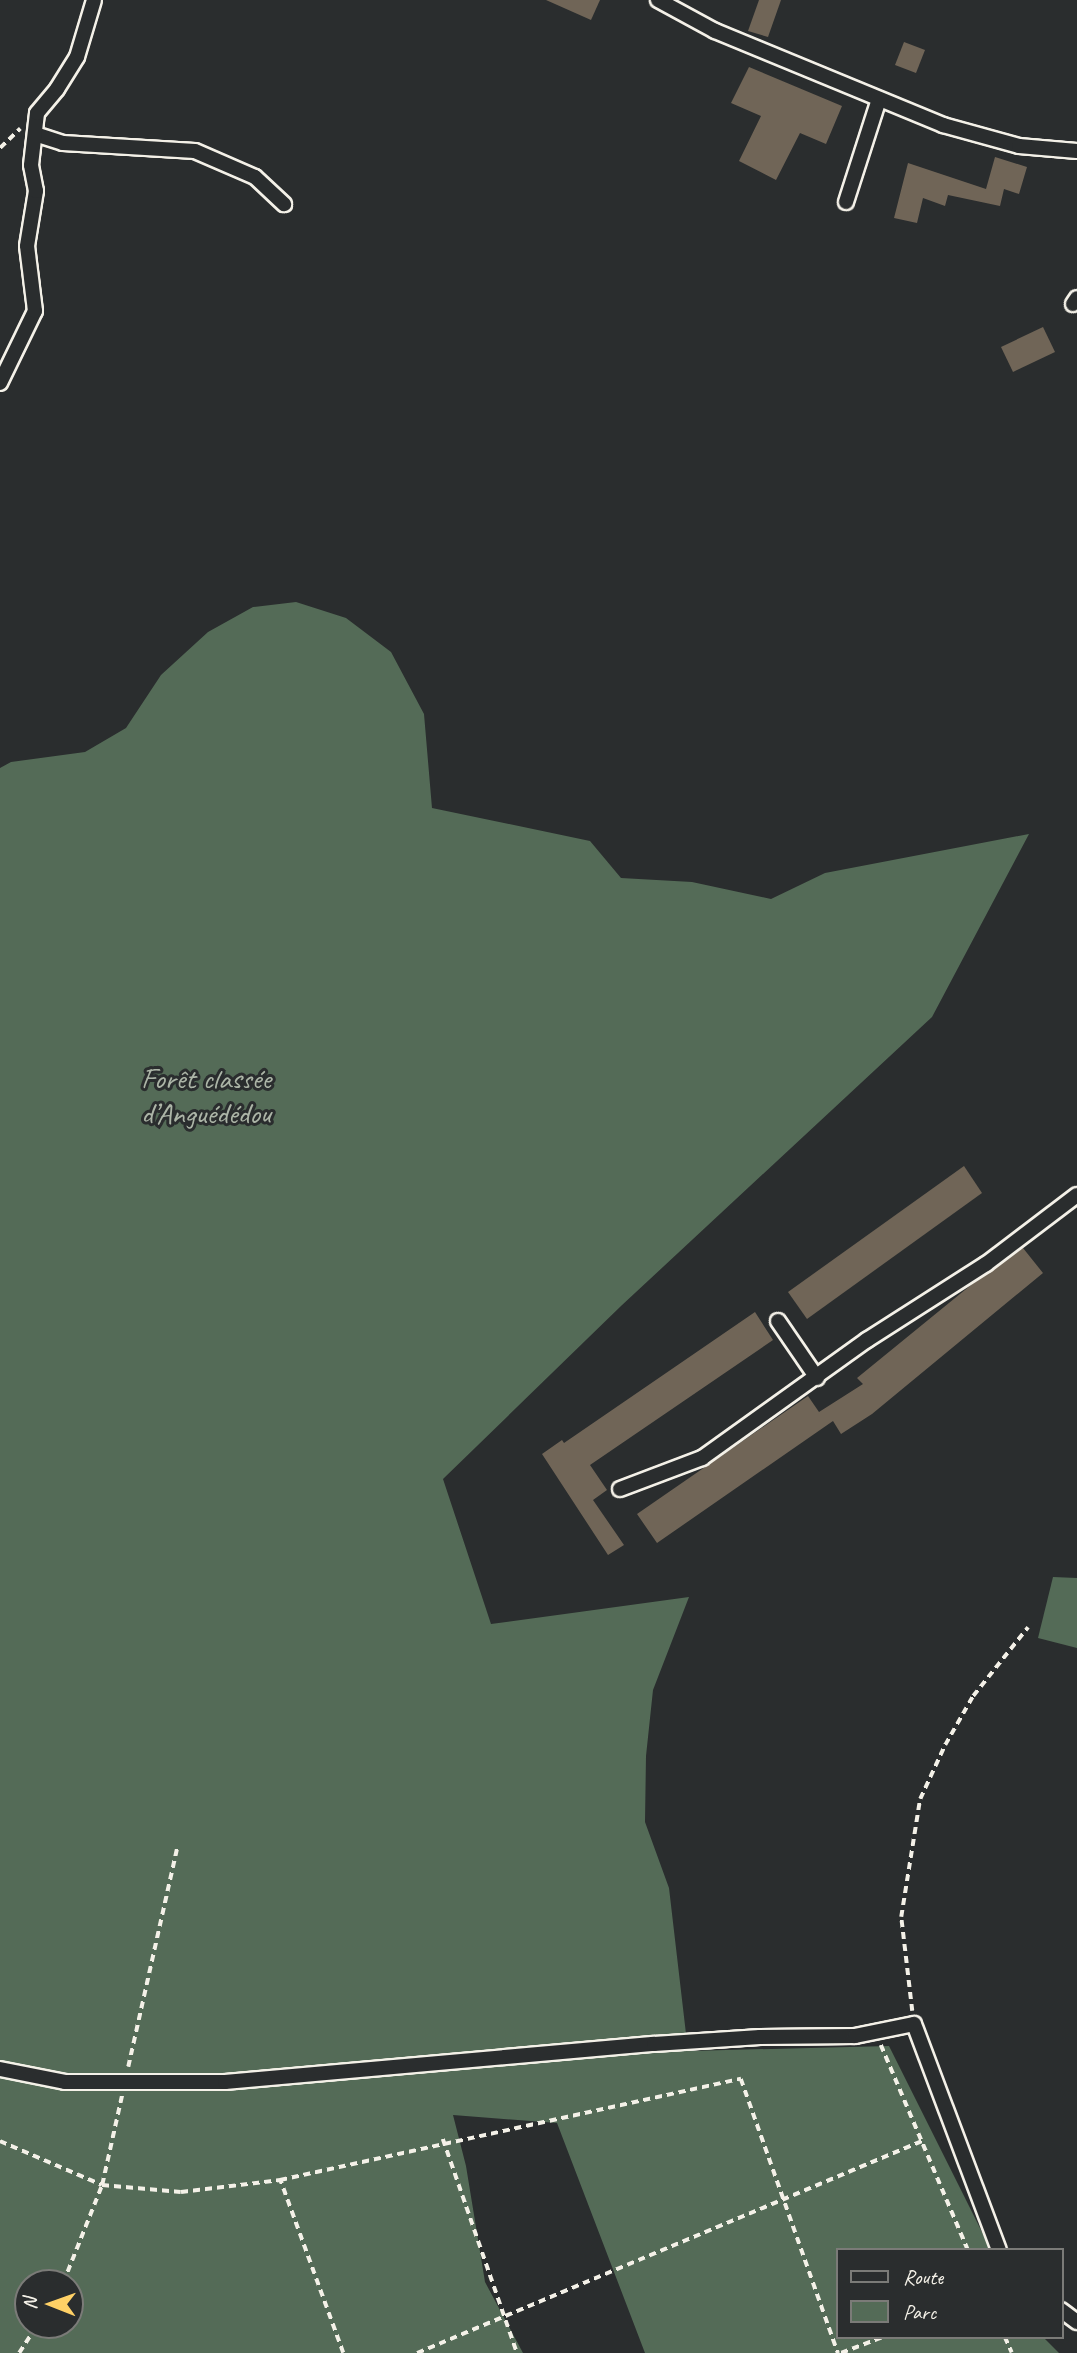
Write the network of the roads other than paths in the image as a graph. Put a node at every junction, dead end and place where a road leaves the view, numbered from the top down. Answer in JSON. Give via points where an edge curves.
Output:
{"nodes":[{"id":1,"x":94,"y":0,"type":"edge"},
{"id":2,"x":658,"y":0,"type":"edge"},
{"id":3,"x":879,"y":99,"type":"junction"},
{"id":4,"x":35,"y":134,"type":"junction"},
{"id":5,"x":1077,"y":150,"type":"edge"},
{"id":6,"x":846,"y":202,"type":"dead end"},
{"id":7,"x":285,"y":204,"type":"dead end"},
{"id":8,"x":0,"y":383,"type":"edge"},
{"id":9,"x":1077,"y":1195,"type":"edge"},
{"id":10,"x":778,"y":1321,"type":"dead end"},
{"id":11,"x":817,"y":1378,"type":"junction"},
{"id":12,"x":620,"y":1489,"type":"dead end"},
{"id":13,"x":0,"y":2069,"type":"edge"},
{"id":14,"x":998,"y":2248,"type":"edge"}],
"edges":[{"from":1,"to":4,"type":"street","via":[[76,57],[37,113]]},
{"from":2,"to":3,"type":"street","via":[[715,31]]},
{"from":3,"to":5,"type":"street","via":[[1000,142]]},
{"from":3,"to":6,"type":"street"},
{"from":4,"to":7,"type":"street","via":[[63,143],[195,151],[255,177]]},
{"from":4,"to":8,"type":"street","via":[[31,164],[36,191],[27,246],[35,311]]},
{"from":9,"to":11,"type":"street","via":[[986,1264],[867,1340]]},
{"from":10,"to":11,"type":"street"},
{"from":11,"to":12,"type":"street","via":[[702,1458]]},
{"from":13,"to":14,"type":"street","via":[[65,2082],[225,2082],[654,2043],[855,2036],[914,2024]]}]}
